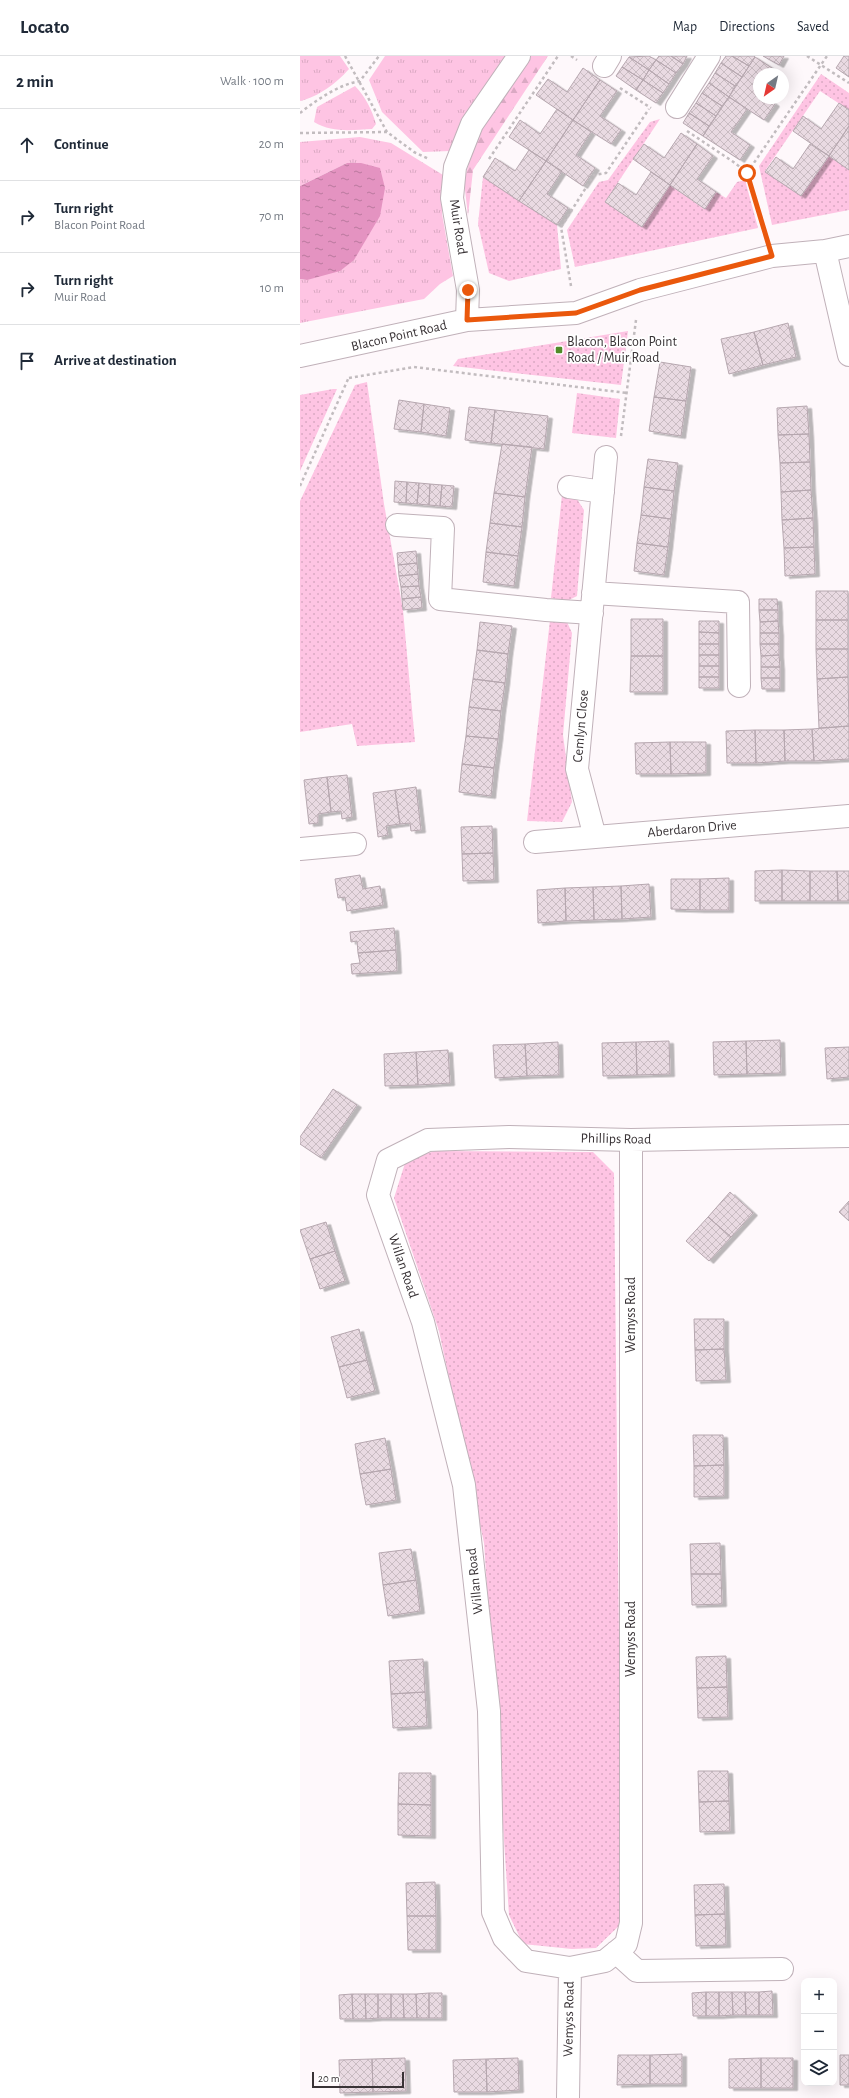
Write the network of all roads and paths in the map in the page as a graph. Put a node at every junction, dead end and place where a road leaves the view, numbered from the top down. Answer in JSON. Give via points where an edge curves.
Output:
{"nodes":[{"id":1,"x":345,"y":56,"type":"edge"},
{"id":2,"x":379,"y":56,"type":"edge"},
{"id":3,"x":519,"y":56,"type":"edge"},
{"id":4,"x":558,"y":56,"type":"edge"},
{"id":5,"x":709,"y":56,"type":"edge"},
{"id":6,"x":807,"y":56,"type":"edge"},
{"id":7,"x":827,"y":56,"type":"edge"},
{"id":8,"x":821,"y":65,"type":"junction"},
{"id":9,"x":360,"y":81,"type":"junction"},
{"id":10,"x":849,"y":83,"type":"edge"},
{"id":11,"x":650,"y":107,"type":"dead end"},
{"id":12,"x":676,"y":107,"type":"dead end"},
{"id":13,"x":300,"y":113,"type":"edge"},
{"id":14,"x":387,"y":132,"type":"junction"},
{"id":15,"x":300,"y":133,"type":"edge"},
{"id":16,"x":486,"y":164,"type":"dead end"},
{"id":17,"x":455,"y":167,"type":"junction"},
{"id":18,"x":849,"y":246,"type":"edge"},
{"id":19,"x":825,"y":251,"type":"junction"},
{"id":20,"x":772,"y":256,"type":"junction"},
{"id":21,"x":640,"y":290,"type":"junction"},
{"id":22,"x":576,"y":313,"type":"junction"},
{"id":23,"x":467,"y":320,"type":"junction"},
{"id":24,"x":356,"y":346,"type":"junction"},
{"id":25,"x":849,"y":355,"type":"edge"},
{"id":26,"x":300,"y":356,"type":"edge"},
{"id":27,"x":349,"y":378,"type":"junction"},
{"id":28,"x":627,"y":393,"type":"junction"},
{"id":29,"x":606,"y":458,"type":"joint"},
{"id":30,"x":300,"y":486,"type":"edge"},
{"id":31,"x":569,"y":487,"type":"dead end"},
{"id":32,"x":603,"y":492,"type":"junction"},
{"id":33,"x":397,"y":525,"type":"dead end"},
{"id":34,"x":593,"y":603,"type":"junction"},
{"id":35,"x":739,"y":686,"type":"dead end"},
{"id":36,"x":849,"y":816,"type":"edge"},
{"id":37,"x":595,"y":837,"type":"junction"},
{"id":38,"x":535,"y":842,"type":"dead end"},
{"id":39,"x":354,"y":844,"type":"dead end"},
{"id":40,"x":300,"y":849,"type":"edge"},
{"id":41,"x":849,"y":1136,"type":"edge"},
{"id":42,"x":631,"y":1140,"type":"junction"},
{"id":43,"x":388,"y":1160,"type":"joint"},
{"id":44,"x":616,"y":1952,"type":"junction"},
{"id":45,"x":570,"y":1968,"type":"junction"},
{"id":46,"x":782,"y":1968,"type":"dead end"},
{"id":47,"x":568,"y":2098,"type":"edge"}],
"edges":[{"from":1,"to":9,"type":"path"},
{"from":2,"to":9,"type":"path"},
{"from":3,"to":17,"type":"street","name":"Muir Road","via":[[472,124]]},
{"from":4,"to":16,"type":"path"},
{"from":5,"to":12,"type":"street"},
{"from":6,"to":8,"type":"path"},
{"from":7,"to":8,"type":"path"},
{"from":8,"to":10,"type":"path"},
{"from":8,"to":20,"type":"path","via":[[747,173]]},
{"from":9,"to":13,"type":"path","via":[[346,84],[312,103]]},
{"from":9,"to":14,"type":"path"},
{"from":11,"to":22,"type":"path","via":[[606,173],[594,175],[560,227]]},
{"from":14,"to":15,"type":"path"},
{"from":14,"to":17,"type":"path","via":[[414,152]]},
{"from":17,"to":23,"type":"street","name":"Muir Road","via":[[452,198],[468,290]]},
{"from":18,"to":19,"type":"street","name":"Blacon Point Road"},
{"from":19,"to":20,"type":"street","name":"Blacon Point Road"},
{"from":19,"to":25,"type":"street"},
{"from":20,"to":21,"type":"street","name":"Blacon Point Road"},
{"from":21,"to":22,"type":"street","name":"Blacon Point Road"},
{"from":21,"to":28,"type":"path"},
{"from":22,"to":23,"type":"street","name":"Blacon Point Road"},
{"from":23,"to":24,"type":"street","name":"Blacon Point Road"},
{"from":24,"to":26,"type":"street","name":"Blacon Point Road"},
{"from":24,"to":27,"type":"path"},
{"from":27,"to":28,"type":"path","via":[[414,367]]},
{"from":27,"to":30,"type":"path"},
{"from":28,"to":29,"type":"path","via":[[618,459]]},
{"from":29,"to":32,"type":"street","name":"Cemlyn Close"},
{"from":31,"to":32,"type":"street"},
{"from":32,"to":34,"type":"street","name":"Cemlyn Close"},
{"from":33,"to":34,"type":"street","via":[[443,528],[440,599],[546,610]]},
{"from":34,"to":35,"type":"street","via":[[738,602]]},
{"from":34,"to":37,"type":"street","name":"Cemlyn Close","via":[[577,769]]},
{"from":36,"to":37,"type":"street","name":"Aberdaron Drive"},
{"from":37,"to":38,"type":"street","name":"Aberdaron Drive"},
{"from":39,"to":40,"type":"street"},
{"from":41,"to":42,"type":"street","name":"Phillips Road"},
{"from":42,"to":43,"type":"street","name":"Phillips Road","via":[[428,1140]]},
{"from":42,"to":44,"type":"street","name":"Wemyss Road","via":[[632,1923],[626,1944]]},
{"from":43,"to":45,"type":"street","name":"Willan Road","via":[[378,1195],[423,1322],[464,1484],[489,1710],[493,1912],[504,1938],[526,1961]]},
{"from":44,"to":45,"type":"street","name":"Wemyss Road","via":[[605,1961]]},
{"from":44,"to":46,"type":"street","via":[[637,1971]]},
{"from":45,"to":47,"type":"street","name":"Wemyss Road"}]}
